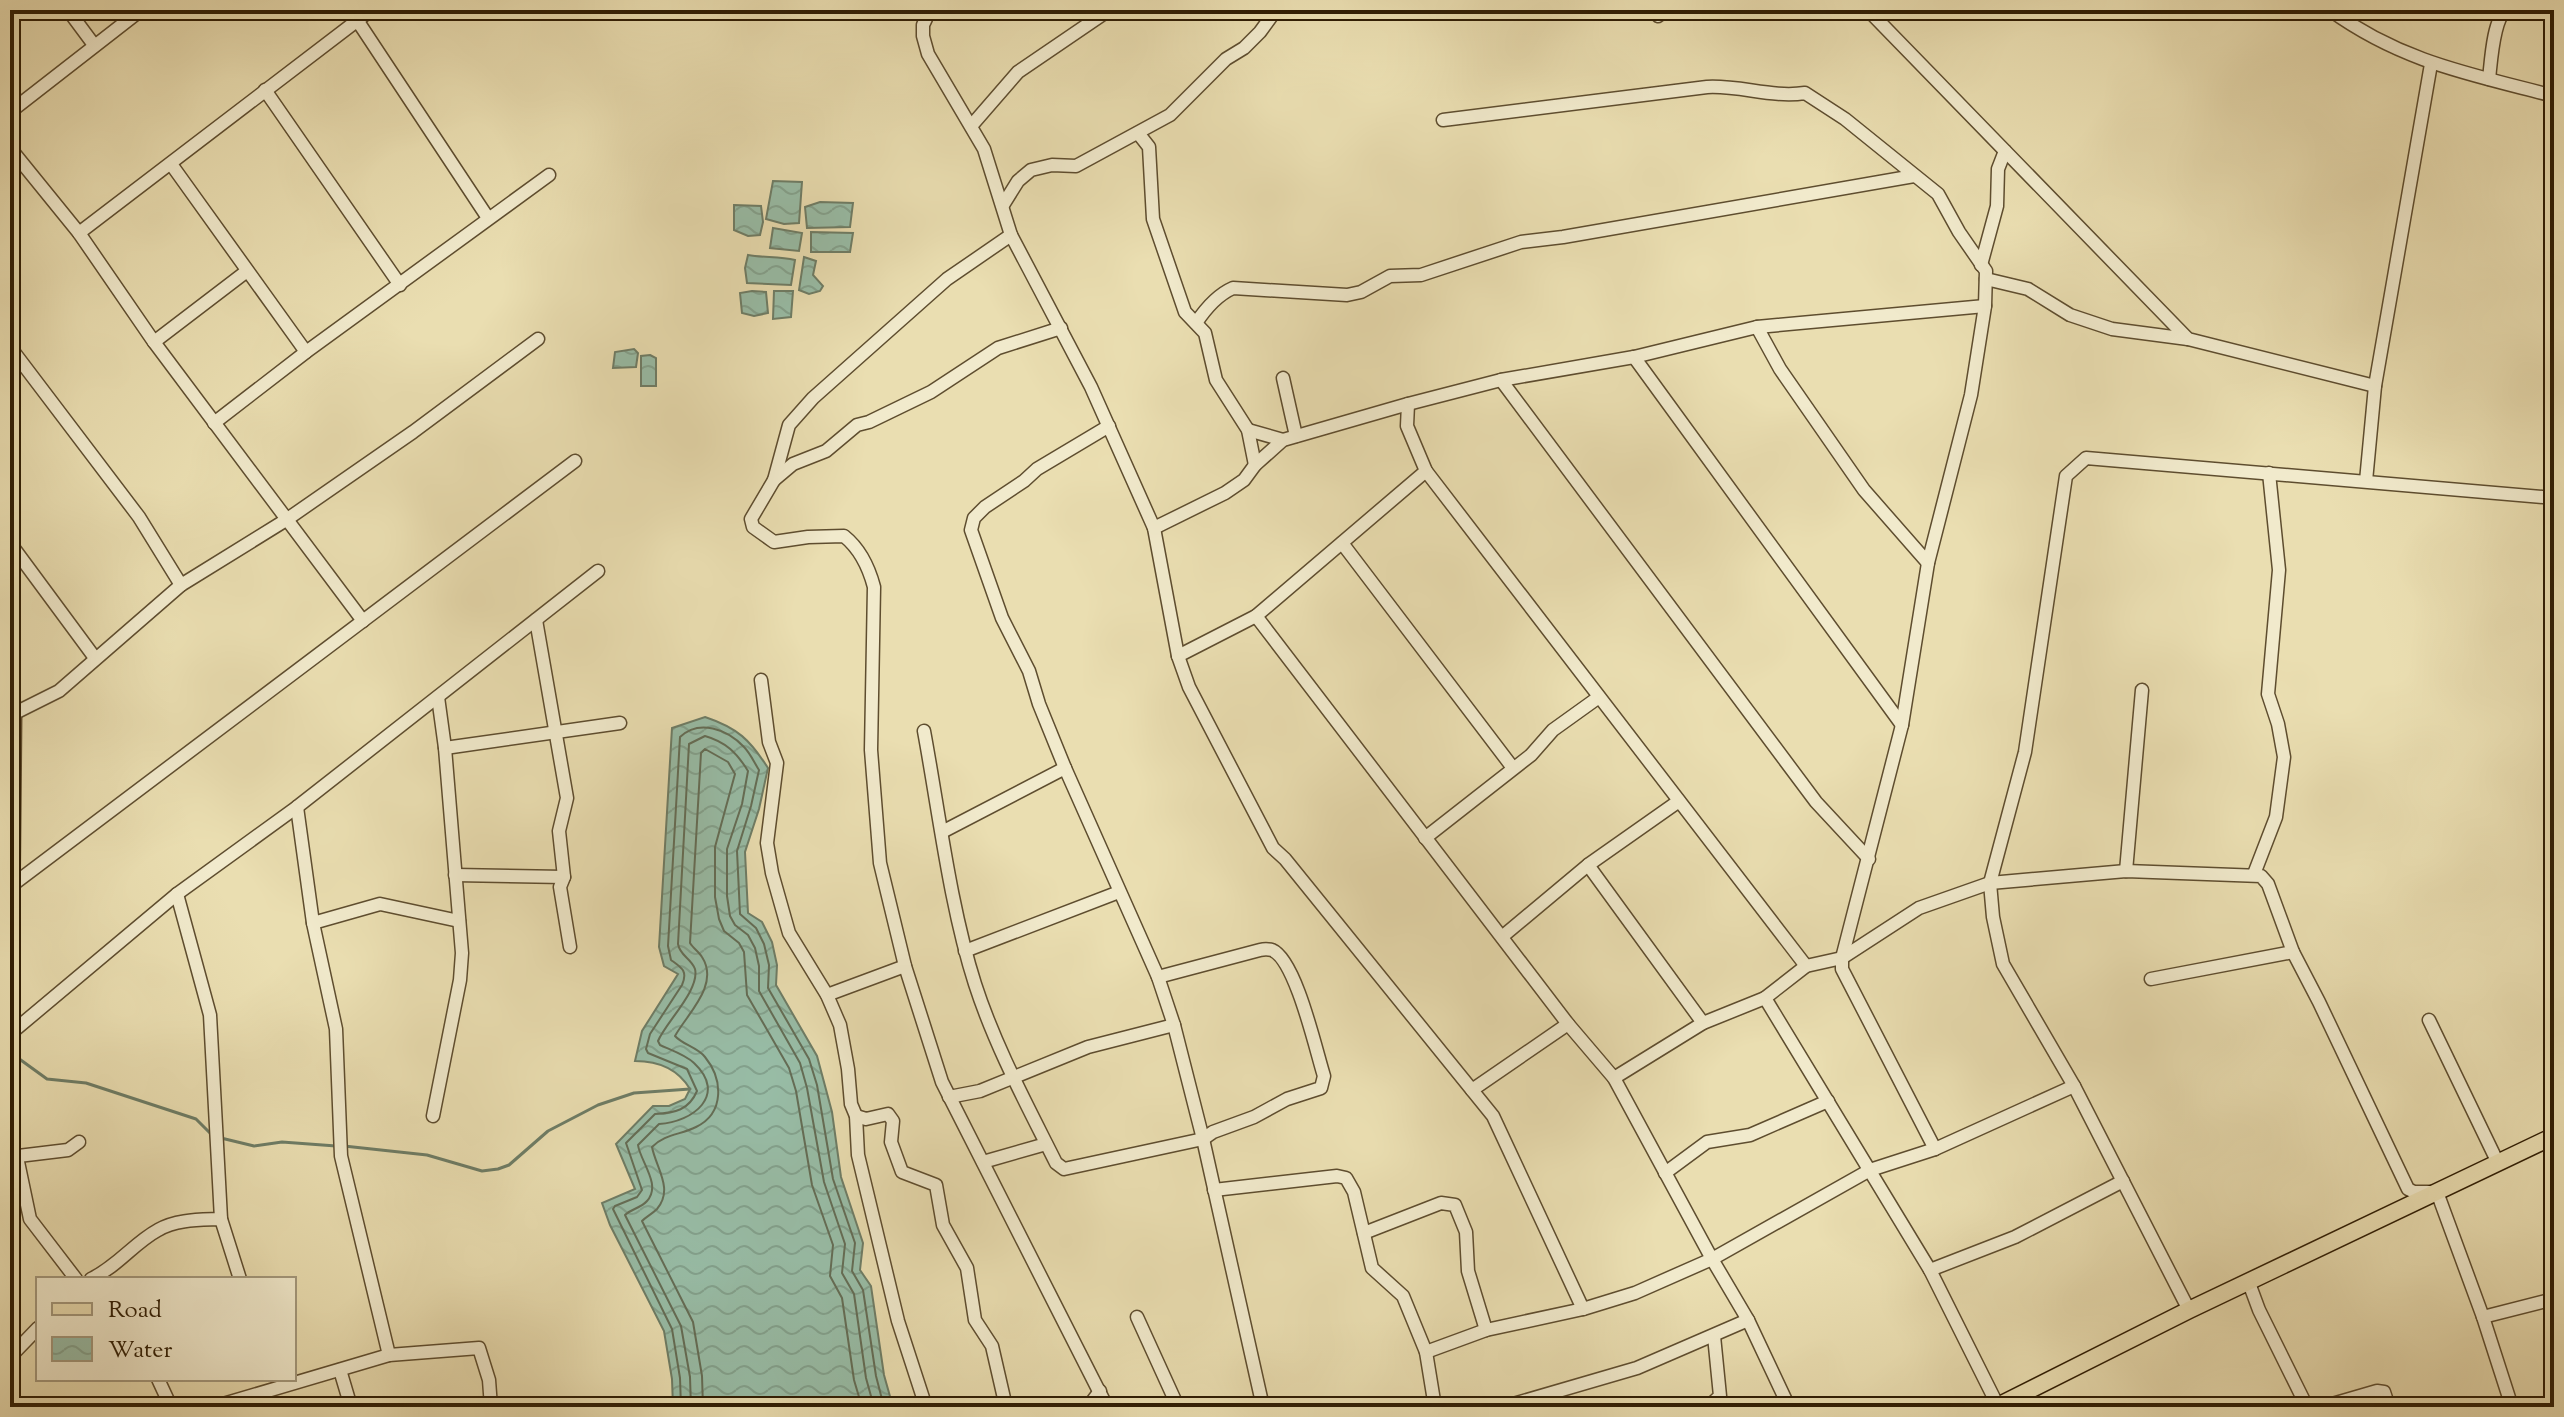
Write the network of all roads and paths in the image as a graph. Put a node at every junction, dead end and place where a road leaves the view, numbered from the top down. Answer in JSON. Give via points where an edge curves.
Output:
{"nodes":[{"id":1,"x":68,"y":10,"type":"edge"},
{"id":2,"x":141,"y":10,"type":"edge"},
{"id":3,"x":371,"y":10,"type":"edge"},
{"id":4,"x":930,"y":10,"type":"edge"},
{"id":5,"x":1109,"y":10,"type":"edge"},
{"id":6,"x":1276,"y":10,"type":"edge"},
{"id":7,"x":1868,"y":10,"type":"edge"},
{"id":8,"x":2330,"y":10,"type":"edge"},
{"id":9,"x":2506,"y":10,"type":"edge"},
{"id":10,"x":357,"y":20,"type":"junction"},
{"id":11,"x":94,"y":45,"type":"junction"},
{"id":12,"x":2431,"y":64,"type":"junction"},
{"id":13,"x":2489,"y":79,"type":"junction"},
{"id":14,"x":265,"y":90,"type":"junction"},
{"id":15,"x":2554,"y":96,"type":"edge"},
{"id":16,"x":10,"y":112,"type":"edge"},
{"id":17,"x":1170,"y":115,"type":"junction"},
{"id":18,"x":1443,"y":120,"type":"dead end"},
{"id":19,"x":972,"y":125,"type":"junction"},
{"id":20,"x":1138,"y":133,"type":"junction"},
{"id":21,"x":1149,"y":147,"type":"junction"},
{"id":22,"x":10,"y":148,"type":"edge"},
{"id":23,"x":2005,"y":151,"type":"junction"},
{"id":24,"x":171,"y":164,"type":"junction"},
{"id":25,"x":549,"y":175,"type":"dead end"},
{"id":26,"x":1914,"y":176,"type":"junction"},
{"id":27,"x":1003,"y":205,"type":"junction"},
{"id":28,"x":488,"y":218,"type":"junction"},
{"id":29,"x":79,"y":233,"type":"junction"},
{"id":30,"x":1011,"y":235,"type":"junction"},
{"id":31,"x":1981,"y":265,"type":"junction"},
{"id":32,"x":247,"y":271,"type":"junction"},
{"id":33,"x":1986,"y":279,"type":"junction"},
{"id":34,"x":400,"y":285,"type":"junction"},
{"id":35,"x":1985,"y":306,"type":"junction"},
{"id":36,"x":1196,"y":323,"type":"junction"},
{"id":37,"x":1757,"y":327,"type":"junction"},
{"id":38,"x":1061,"y":328,"type":"junction"},
{"id":39,"x":538,"y":339,"type":"dead end"},
{"id":40,"x":2188,"y":339,"type":"junction"},
{"id":41,"x":154,"y":342,"type":"junction"},
{"id":42,"x":10,"y":347,"type":"edge"},
{"id":43,"x":306,"y":352,"type":"junction"},
{"id":44,"x":1634,"y":357,"type":"junction"},
{"id":45,"x":1283,"y":378,"type":"dead end"},
{"id":46,"x":1501,"y":380,"type":"junction"},
{"id":47,"x":2375,"y":386,"type":"junction"},
{"id":48,"x":1408,"y":404,"type":"junction"},
{"id":49,"x":214,"y":423,"type":"junction"},
{"id":50,"x":1109,"y":426,"type":"junction"},
{"id":51,"x":1248,"y":430,"type":"junction"},
{"id":52,"x":1290,"y":438,"type":"junction"},
{"id":53,"x":575,"y":461,"type":"dead end"},
{"id":54,"x":1255,"y":465,"type":"junction"},
{"id":55,"x":1426,"y":471,"type":"junction"},
{"id":56,"x":2269,"y":473,"type":"junction"},
{"id":57,"x":774,"y":480,"type":"junction"},
{"id":58,"x":2366,"y":481,"type":"junction"},
{"id":59,"x":2554,"y":498,"type":"edge"},
{"id":60,"x":286,"y":520,"type":"junction"},
{"id":61,"x":1154,"y":528,"type":"junction"},
{"id":62,"x":10,"y":543,"type":"edge"},
{"id":63,"x":1342,"y":543,"type":"junction"},
{"id":64,"x":1928,"y":563,"type":"junction"},
{"id":65,"x":598,"y":571,"type":"dead end"},
{"id":66,"x":181,"y":585,"type":"junction"},
{"id":67,"x":1256,"y":616,"type":"junction"},
{"id":68,"x":536,"y":620,"type":"junction"},
{"id":69,"x":363,"y":621,"type":"junction"},
{"id":70,"x":1178,"y":656,"type":"junction"},
{"id":71,"x":95,"y":658,"type":"junction"},
{"id":72,"x":761,"y":680,"type":"dead end"},
{"id":73,"x":10,"y":688,"type":"edge"},
{"id":74,"x":2142,"y":690,"type":"dead end"},
{"id":75,"x":438,"y":697,"type":"junction"},
{"id":76,"x":1599,"y":697,"type":"junction"},
{"id":77,"x":15,"y":713,"type":"junction"},
{"id":78,"x":620,"y":723,"type":"dead end"},
{"id":79,"x":1902,"y":725,"type":"junction"},
{"id":80,"x":557,"y":731,"type":"junction"},
{"id":81,"x":924,"y":731,"type":"dead end"},
{"id":82,"x":445,"y":748,"type":"junction"},
{"id":83,"x":1065,"y":768,"type":"junction"},
{"id":84,"x":1513,"y":768,"type":"junction"},
{"id":85,"x":1679,"y":801,"type":"junction"},
{"id":86,"x":297,"y":807,"type":"junction"},
{"id":87,"x":942,"y":832,"type":"junction"},
{"id":88,"x":1425,"y":838,"type":"junction"},
{"id":89,"x":1869,"y":859,"type":"junction"},
{"id":90,"x":1588,"y":865,"type":"junction"},
{"id":91,"x":2126,"y":871,"type":"junction"},
{"id":92,"x":2254,"y":874,"type":"junction"},
{"id":93,"x":455,"y":875,"type":"junction"},
{"id":94,"x":564,"y":877,"type":"junction"},
{"id":95,"x":15,"y":883,"type":"junction"},
{"id":96,"x":1990,"y":883,"type":"junction"},
{"id":97,"x":1119,"y":892,"type":"junction"},
{"id":98,"x":177,"y":894,"type":"junction"},
{"id":99,"x":459,"y":921,"type":"junction"},
{"id":100,"x":313,"y":923,"type":"junction"},
{"id":101,"x":1503,"y":936,"type":"junction"},
{"id":102,"x":570,"y":947,"type":"dead end"},
{"id":103,"x":965,"y":951,"type":"junction"},
{"id":104,"x":2293,"y":952,"type":"junction"},
{"id":105,"x":1842,"y":958,"type":"junction"},
{"id":106,"x":905,"y":966,"type":"junction"},
{"id":107,"x":1806,"y":966,"type":"junction"},
{"id":108,"x":1158,"y":977,"type":"junction"},
{"id":109,"x":2151,"y":979,"type":"dead end"},
{"id":110,"x":827,"y":995,"type":"junction"},
{"id":111,"x":1765,"y":998,"type":"junction"},
{"id":112,"x":2429,"y":1020,"type":"dead end"},
{"id":113,"x":1703,"y":1023,"type":"junction"},
{"id":114,"x":1568,"y":1024,"type":"junction"},
{"id":115,"x":1174,"y":1025,"type":"junction"},
{"id":116,"x":11,"y":1032,"type":"edge"},
{"id":117,"x":1013,"y":1077,"type":"junction"},
{"id":118,"x":1614,"y":1078,"type":"junction"},
{"id":119,"x":2074,"y":1086,"type":"junction"},
{"id":120,"x":1472,"y":1090,"type":"junction"},
{"id":121,"x":949,"y":1097,"type":"junction"},
{"id":122,"x":1828,"y":1101,"type":"junction"},
{"id":123,"x":433,"y":1116,"type":"dead end"},
{"id":124,"x":856,"y":1116,"type":"junction"},
{"id":125,"x":2554,"y":1136,"type":"edge"},
{"id":126,"x":1203,"y":1139,"type":"junction"},
{"id":127,"x":79,"y":1142,"type":"dead end"},
{"id":128,"x":1046,"y":1144,"type":"junction"},
{"id":129,"x":1935,"y":1149,"type":"junction"},
{"id":130,"x":14,"y":1157,"type":"edge"},
{"id":131,"x":983,"y":1162,"type":"junction"},
{"id":132,"x":2498,"y":1163,"type":"junction"},
{"id":133,"x":1870,"y":1170,"type":"junction"},
{"id":134,"x":1665,"y":1173,"type":"junction"},
{"id":135,"x":2123,"y":1181,"type":"junction"},
{"id":136,"x":1214,"y":1190,"type":"junction"},
{"id":137,"x":2437,"y":1192,"type":"junction"},
{"id":138,"x":221,"y":1219,"type":"junction"},
{"id":139,"x":1364,"y":1233,"type":"junction"},
{"id":140,"x":1712,"y":1259,"type":"junction"},
{"id":141,"x":1930,"y":1270,"type":"junction"},
{"id":142,"x":111,"y":1275,"type":"edge"},
{"id":143,"x":74,"y":1277,"type":"edge"},
{"id":144,"x":239,"y":1277,"type":"edge"},
{"id":145,"x":2249,"y":1283,"type":"junction"},
{"id":146,"x":2554,"y":1299,"type":"edge"},
{"id":147,"x":1583,"y":1309,"type":"junction"},
{"id":148,"x":2189,"y":1310,"type":"junction"},
{"id":149,"x":1137,"y":1317,"type":"dead end"},
{"id":150,"x":2483,"y":1317,"type":"junction"},
{"id":151,"x":1748,"y":1320,"type":"junction"},
{"id":152,"x":36,"y":1330,"type":"edge"},
{"id":153,"x":1486,"y":1330,"type":"junction"},
{"id":154,"x":1714,"y":1336,"type":"junction"},
{"id":155,"x":1426,"y":1352,"type":"junction"},
{"id":156,"x":389,"y":1355,"type":"junction"},
{"id":157,"x":10,"y":1357,"type":"edge"},
{"id":158,"x":340,"y":1370,"type":"junction"},
{"id":159,"x":296,"y":1379,"type":"edge"},
{"id":160,"x":159,"y":1381,"type":"edge"},
{"id":161,"x":272,"y":1384,"type":"edge"},
{"id":162,"x":1100,"y":1391,"type":"junction"},
{"id":163,"x":1548,"y":1394,"type":"junction"},
{"id":164,"x":2006,"y":1405,"type":"edge"},
{"id":165,"x":171,"y":1407,"type":"edge"},
{"id":166,"x":213,"y":1407,"type":"edge"},
{"id":167,"x":351,"y":1407,"type":"edge"},
{"id":168,"x":491,"y":1407,"type":"edge"},
{"id":169,"x":926,"y":1407,"type":"edge"},
{"id":170,"x":1006,"y":1407,"type":"edge"},
{"id":171,"x":1088,"y":1407,"type":"edge"},
{"id":172,"x":1107,"y":1407,"type":"edge"},
{"id":173,"x":1178,"y":1407,"type":"edge"},
{"id":174,"x":1263,"y":1407,"type":"edge"},
{"id":175,"x":1435,"y":1407,"type":"edge"},
{"id":176,"x":1503,"y":1407,"type":"edge"},
{"id":177,"x":1542,"y":1407,"type":"edge"},
{"id":178,"x":1708,"y":1407,"type":"edge"},
{"id":179,"x":1789,"y":1407,"type":"edge"},
{"id":180,"x":2307,"y":1407,"type":"edge"},
{"id":181,"x":2322,"y":1407,"type":"edge"},
{"id":182,"x":2389,"y":1407,"type":"edge"},
{"id":183,"x":2512,"y":1407,"type":"edge"}],
"edges":[{"from":1,"to":11,"type":"street"},
{"from":2,"to":11,"type":"street"},
{"from":3,"to":10,"type":"street"},
{"from":4,"to":19,"type":"street","via":[[923,25],[928,54]]},
{"from":5,"to":19,"type":"street","via":[[1018,72]]},
{"from":6,"to":17,"type":"street","via":[[1252,40]]},
{"from":7,"to":23,"type":"street"},
{"from":8,"to":12,"type":"street","via":[[2356,29]]},
{"from":9,"to":13,"type":"street","via":[[2497,24]]},
{"from":10,"to":14,"type":"street"},
{"from":10,"to":28,"type":"street"},
{"from":11,"to":16,"type":"street"},
{"from":12,"to":13,"type":"street"},
{"from":12,"to":47,"type":"street"},
{"from":13,"to":15,"type":"street"},
{"from":14,"to":24,"type":"street"},
{"from":14,"to":34,"type":"street"},
{"from":17,"to":20,"type":"street"},
{"from":17,"to":21,"type":"street"},
{"from":18,"to":26,"type":"street","via":[[1707,87],[1805,93]]},
{"from":19,"to":27,"type":"street"},
{"from":20,"to":21,"type":"street"},
{"from":20,"to":27,"type":"street","via":[[1076,166],[1031,170]]},
{"from":21,"to":36,"type":"street","via":[[1153,219],[1185,312]]},
{"from":22,"to":29,"type":"street"},
{"from":23,"to":31,"type":"street"},
{"from":23,"to":40,"type":"street"},
{"from":24,"to":29,"type":"street"},
{"from":24,"to":32,"type":"street"},
{"from":25,"to":28,"type":"street"},
{"from":26,"to":31,"type":"street","via":[[1938,194]]},
{"from":26,"to":36,"type":"street","via":[[1521,242],[1436,271],[1390,276],[1347,295],[1233,288],[1213,301]]},
{"from":27,"to":30,"type":"street"},
{"from":28,"to":34,"type":"street"},
{"from":29,"to":41,"type":"street"},
{"from":30,"to":38,"type":"street"},
{"from":30,"to":57,"type":"street","via":[[947,279],[813,398],[789,425]]},
{"from":31,"to":33,"type":"street"},
{"from":32,"to":41,"type":"street"},
{"from":32,"to":43,"type":"street"},
{"from":33,"to":35,"type":"street"},
{"from":33,"to":40,"type":"street","via":[[2028,289],[2070,315],[2112,329]]},
{"from":34,"to":43,"type":"street"},
{"from":35,"to":37,"type":"street"},
{"from":35,"to":64,"type":"street","via":[[1971,395]]},
{"from":36,"to":51,"type":"street","via":[[1205,333],[1216,380]]},
{"from":37,"to":44,"type":"street"},
{"from":37,"to":64,"type":"street","via":[[1864,490]]},
{"from":38,"to":50,"type":"street"},
{"from":38,"to":57,"type":"street","via":[[998,348],[931,392],[857,425],[826,451],[793,464]]},
{"from":39,"to":60,"type":"street"},
{"from":40,"to":47,"type":"street"},
{"from":41,"to":49,"type":"street"},
{"from":42,"to":66,"type":"street","via":[[139,517]]},
{"from":43,"to":49,"type":"street"},
{"from":44,"to":46,"type":"street"},
{"from":44,"to":79,"type":"street"},
{"from":45,"to":52,"type":"street"},
{"from":46,"to":48,"type":"street"},
{"from":46,"to":89,"type":"street","via":[[1816,802]]},
{"from":47,"to":58,"type":"street"},
{"from":48,"to":52,"type":"street"},
{"from":48,"to":55,"type":"street","via":[[1407,426]]},
{"from":49,"to":60,"type":"street"},
{"from":50,"to":61,"type":"street"},
{"from":50,"to":83,"type":"street","via":[[985,507],[971,530]]},
{"from":51,"to":52,"type":"street"},
{"from":51,"to":54,"type":"street"},
{"from":52,"to":54,"type":"street"},
{"from":53,"to":69,"type":"street"},
{"from":54,"to":61,"type":"street","via":[[1225,493]]},
{"from":55,"to":63,"type":"street"},
{"from":55,"to":76,"type":"street"},
{"from":56,"to":58,"type":"street"},
{"from":56,"to":92,"type":"street","via":[[2279,570],[2268,694],[2284,757],[2276,817]]},
{"from":56,"to":96,"type":"street","via":[[2086,458],[2066,476],[2025,752]]},
{"from":57,"to":106,"type":"street","via":[[751,519],[753,527],[774,542],[844,536],[854,544],[874,587],[871,750],[880,863]]},
{"from":58,"to":59,"type":"street"},
{"from":60,"to":66,"type":"street"},
{"from":60,"to":69,"type":"street"},
{"from":61,"to":70,"type":"street"},
{"from":62,"to":71,"type":"street"},
{"from":63,"to":67,"type":"street"},
{"from":63,"to":84,"type":"street"},
{"from":64,"to":79,"type":"street"},
{"from":65,"to":68,"type":"street"},
{"from":66,"to":71,"type":"street"},
{"from":67,"to":70,"type":"street"},
{"from":67,"to":88,"type":"street"},
{"from":68,"to":75,"type":"street"},
{"from":68,"to":80,"type":"street"},
{"from":69,"to":95,"type":"street"},
{"from":70,"to":120,"type":"street","via":[[1273,848]]},
{"from":71,"to":77,"type":"street","via":[[59,691]]},
{"from":72,"to":110,"type":"street","via":[[777,763],[767,843],[772,873],[789,933]]},
{"from":73,"to":77,"type":"street"},
{"from":74,"to":91,"type":"street"},
{"from":75,"to":82,"type":"street"},
{"from":75,"to":86,"type":"street"},
{"from":76,"to":84,"type":"street"},
{"from":76,"to":85,"type":"street"},
{"from":77,"to":95,"type":"street"},
{"from":78,"to":80,"type":"street"},
{"from":79,"to":89,"type":"street"},
{"from":80,"to":82,"type":"street"},
{"from":80,"to":94,"type":"street","via":[[567,798],[559,831]]},
{"from":81,"to":87,"type":"street"},
{"from":82,"to":93,"type":"street"},
{"from":83,"to":87,"type":"street"},
{"from":83,"to":97,"type":"street"},
{"from":84,"to":88,"type":"street"},
{"from":85,"to":90,"type":"street"},
{"from":85,"to":107,"type":"street"},
{"from":86,"to":98,"type":"street"},
{"from":86,"to":100,"type":"street"},
{"from":87,"to":103,"type":"street"},
{"from":88,"to":101,"type":"street"},
{"from":89,"to":105,"type":"street"},
{"from":90,"to":101,"type":"street"},
{"from":90,"to":113,"type":"street"},
{"from":91,"to":92,"type":"street"},
{"from":91,"to":96,"type":"street"},
{"from":92,"to":104,"type":"street","via":[[2268,884]]},
{"from":93,"to":94,"type":"street"},
{"from":93,"to":99,"type":"street"},
{"from":94,"to":102,"type":"street","via":[[560,887]]},
{"from":95,"to":116,"type":"street"},
{"from":96,"to":105,"type":"street","via":[[1919,908]]},
{"from":96,"to":119,"type":"street","via":[[2003,964]]},
{"from":97,"to":103,"type":"street"},
{"from":97,"to":108,"type":"street"},
{"from":98,"to":116,"type":"street"},
{"from":98,"to":138,"type":"street","via":[[210,1015]]},
{"from":99,"to":100,"type":"street","via":[[380,904]]},
{"from":99,"to":123,"type":"street","via":[[460,980]]},
{"from":100,"to":156,"type":"street","via":[[336,1029],[341,1156]]},
{"from":101,"to":114,"type":"street"},
{"from":103,"to":117,"type":"street"},
{"from":104,"to":109,"type":"street"},
{"from":104,"to":137,"type":"street","via":[[2408,1189]]},
{"from":105,"to":107,"type":"street"},
{"from":105,"to":129,"type":"street","via":[[1842,969]]},
{"from":106,"to":110,"type":"street"},
{"from":106,"to":121,"type":"street"},
{"from":107,"to":111,"type":"street"},
{"from":108,"to":115,"type":"street"},
{"from":108,"to":126,"type":"street","via":[[1260,950],[1276,952],[1295,981],[1324,1076],[1321,1088]]},
{"from":110,"to":124,"type":"street","via":[[840,1025]]},
{"from":111,"to":113,"type":"street"},
{"from":111,"to":122,"type":"street"},
{"from":112,"to":132,"type":"street"},
{"from":113,"to":118,"type":"street"},
{"from":114,"to":118,"type":"street"},
{"from":114,"to":120,"type":"street"},
{"from":115,"to":117,"type":"street","via":[[1088,1047]]},
{"from":115,"to":126,"type":"street"},
{"from":117,"to":121,"type":"street"},
{"from":117,"to":128,"type":"street"},
{"from":118,"to":134,"type":"street"},
{"from":119,"to":129,"type":"street"},
{"from":119,"to":135,"type":"street"},
{"from":120,"to":147,"type":"street","via":[[1508,1143]]},
{"from":121,"to":131,"type":"street"},
{"from":122,"to":133,"type":"street"},
{"from":122,"to":134,"type":"street","via":[[1750,1135],[1707,1142]]},
{"from":124,"to":169,"type":"street","via":[[861,1170],[898,1321]]},
{"from":124,"to":170,"type":"street","via":[[888,1114],[902,1172],[936,1185],[943,1225],[967,1268],[975,1320],[992,1346]]},
{"from":125,"to":132,"type":"main road"},
{"from":126,"to":128,"type":"street","via":[[1064,1169]]},
{"from":126,"to":136,"type":"street"},
{"from":127,"to":130,"type":"street","via":[[68,1150]]},
{"from":128,"to":131,"type":"street"},
{"from":129,"to":133,"type":"street"},
{"from":130,"to":143,"type":"street","via":[[30,1219]]},
{"from":131,"to":162,"type":"street"},
{"from":132,"to":137,"type":"main road"},
{"from":133,"to":140,"type":"street"},
{"from":133,"to":141,"type":"street"},
{"from":134,"to":140,"type":"street"},
{"from":135,"to":141,"type":"street","via":[[2015,1237]]},
{"from":135,"to":148,"type":"street"},
{"from":136,"to":139,"type":"street","via":[[1346,1178]]},
{"from":136,"to":174,"type":"street"},
{"from":137,"to":145,"type":"main road"},
{"from":137,"to":150,"type":"street"},
{"from":138,"to":142,"type":"street","via":[[184,1221],[158,1230]]},
{"from":138,"to":144,"type":"street"},
{"from":139,"to":153,"type":"street","via":[[1441,1203],[1455,1205],[1466,1232],[1468,1271]]},
{"from":139,"to":155,"type":"street","via":[[1372,1268],[1403,1296]]},
{"from":140,"to":147,"type":"street"},
{"from":140,"to":151,"type":"street"},
{"from":141,"to":164,"type":"street"},
{"from":145,"to":148,"type":"main road"},
{"from":145,"to":180,"type":"street"},
{"from":146,"to":150,"type":"street"},
{"from":147,"to":153,"type":"street"},
{"from":148,"to":164,"type":"main road"},
{"from":149,"to":173,"type":"street"},
{"from":150,"to":183,"type":"street"},
{"from":151,"to":154,"type":"street"},
{"from":151,"to":179,"type":"street"},
{"from":152,"to":157,"type":"street"},
{"from":153,"to":155,"type":"street"},
{"from":154,"to":163,"type":"street","via":[[1637,1368]]},
{"from":154,"to":178,"type":"street","via":[[1720,1396]]},
{"from":155,"to":175,"type":"street"},
{"from":156,"to":158,"type":"street"},
{"from":156,"to":168,"type":"street","via":[[479,1348]]},
{"from":158,"to":159,"type":"street"},
{"from":158,"to":167,"type":"street"},
{"from":160,"to":165,"type":"street"},
{"from":161,"to":166,"type":"street"},
{"from":162,"to":171,"type":"street"},
{"from":162,"to":172,"type":"street"},
{"from":163,"to":176,"type":"street"},
{"from":163,"to":177,"type":"street"},
{"from":181,"to":182,"type":"street","via":[[2377,1391],[2384,1392]]}]}
